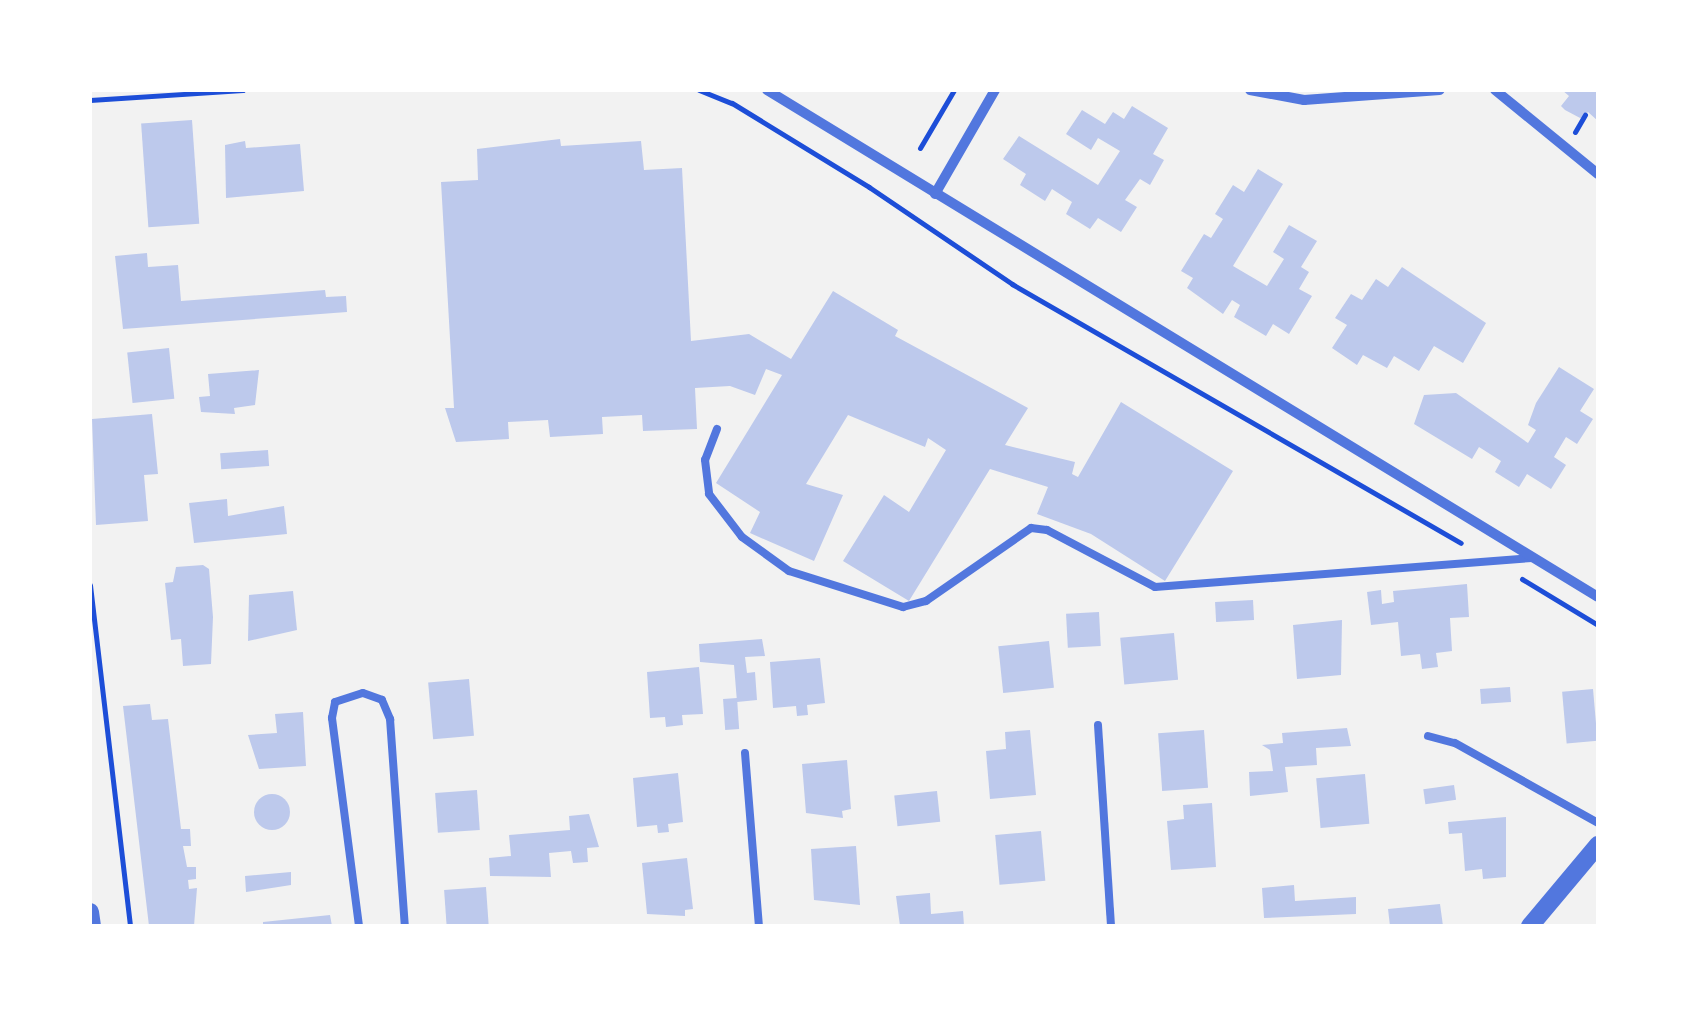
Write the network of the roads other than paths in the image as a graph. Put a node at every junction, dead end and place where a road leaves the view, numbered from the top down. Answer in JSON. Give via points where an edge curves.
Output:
{"nodes":[{"id":1,"x":767,"y":90,"type":"edge"},
{"id":2,"x":995,"y":90,"type":"edge"},
{"id":3,"x":1250,"y":90,"type":"edge"},
{"id":4,"x":1440,"y":90,"type":"edge"},
{"id":5,"x":1494,"y":90,"type":"edge"},
{"id":6,"x":1598,"y":174,"type":"edge"},
{"id":7,"x":935,"y":194,"type":"junction"},
{"id":8,"x":717,"y":429,"type":"dead end"},
{"id":9,"x":1532,"y":558,"type":"junction"},
{"id":10,"x":1598,"y":597,"type":"edge"},
{"id":11,"x":1098,"y":725,"type":"dead end"},
{"id":12,"x":1428,"y":736,"type":"dead end"},
{"id":13,"x":745,"y":753,"type":"dead end"},
{"id":14,"x":1598,"y":824,"type":"edge"},
{"id":15,"x":1598,"y":845,"type":"edge"},
{"id":16,"x":90,"y":912,"type":"edge"},
{"id":17,"x":92,"y":926,"type":"edge"},
{"id":18,"x":359,"y":926,"type":"edge"},
{"id":19,"x":406,"y":926,"type":"edge"},
{"id":20,"x":758,"y":926,"type":"edge"},
{"id":21,"x":1111,"y":926,"type":"edge"},
{"id":22,"x":1530,"y":926,"type":"edge"}],
"edges":[{"from":1,"to":7,"type":"street"},
{"from":2,"to":7,"type":"street"},
{"from":3,"to":4,"type":"street","via":[[1304,100]]},
{"from":5,"to":6,"type":"street"},
{"from":7,"to":9,"type":"street"},
{"from":8,"to":9,"type":"lane","via":[[705,460],[709,494],[742,537],[789,571],[903,607],[926,600],[1031,528],[1048,530],[1155,586]]},
{"from":9,"to":10,"type":"street"},
{"from":11,"to":21,"type":"lane"},
{"from":12,"to":14,"type":"lane","via":[[1455,743]]},
{"from":13,"to":20,"type":"lane"},
{"from":15,"to":22,"type":"street"},
{"from":16,"to":17,"type":"street"},
{"from":18,"to":19,"type":"lane","via":[[332,718],[335,702],[363,693],[382,700],[390,719]]}]}
